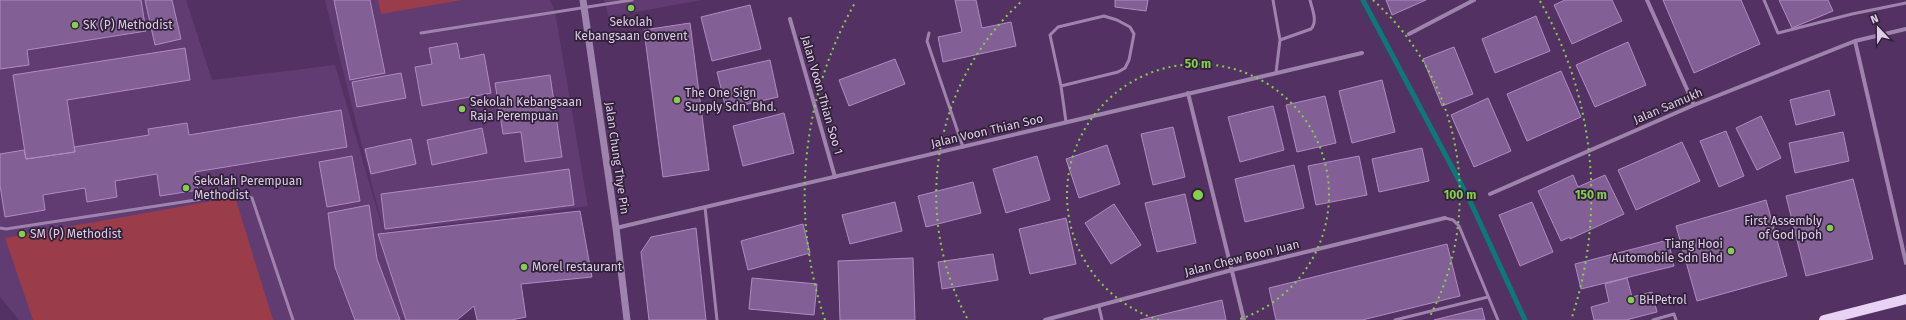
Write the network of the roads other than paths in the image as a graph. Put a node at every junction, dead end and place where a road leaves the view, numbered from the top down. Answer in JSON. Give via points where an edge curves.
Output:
{"nodes":[{"id":1,"x":632,"y":0,"type":"edge"},
{"id":2,"x":1273,"y":0,"type":"edge"},
{"id":3,"x":1310,"y":0,"type":"edge"},
{"id":4,"x":1458,"y":0,"type":"edge"},
{"id":5,"x":1474,"y":0,"type":"edge"},
{"id":6,"x":1647,"y":0,"type":"edge"},
{"id":7,"x":1764,"y":0,"type":"edge"},
{"id":8,"x":1906,"y":3,"type":"edge"},
{"id":9,"x":584,"y":4,"type":"edge"},
{"id":10,"x":1461,"y":6,"type":"junction"},
{"id":11,"x":790,"y":19,"type":"dead end"},
{"id":12,"x":1906,"y":29,"type":"edge"},
{"id":13,"x":421,"y":33,"type":"dead end"},
{"id":14,"x":928,"y":33,"type":"dead end"},
{"id":15,"x":1409,"y":34,"type":"dead end"},
{"id":16,"x":1280,"y":40,"type":"junction"},
{"id":17,"x":1855,"y":41,"type":"junction"},
{"id":18,"x":1362,"y":53,"type":"dead end"},
{"id":19,"x":1276,"y":73,"type":"junction"},
{"id":20,"x":1061,"y":86,"type":"junction"},
{"id":21,"x":1188,"y":93,"type":"junction"},
{"id":22,"x":1694,"y":105,"type":"junction"},
{"id":23,"x":1066,"y":122,"type":"junction"},
{"id":24,"x":963,"y":147,"type":"junction"},
{"id":25,"x":835,"y":177,"type":"junction"},
{"id":26,"x":1490,"y":194,"type":"dead end"},
{"id":27,"x":705,"y":207,"type":"junction"},
{"id":28,"x":1445,"y":218,"type":"joint"},
{"id":29,"x":0,"y":228,"type":"edge"},
{"id":30,"x":616,"y":228,"type":"junction"},
{"id":31,"x":1906,"y":263,"type":"edge"},
{"id":32,"x":1232,"y":270,"type":"junction"},
{"id":33,"x":1488,"y":297,"type":"junction"},
{"id":34,"x":1906,"y":299,"type":"edge"},
{"id":35,"x":1099,"y":307,"type":"junction"},
{"id":36,"x":293,"y":320,"type":"edge"},
{"id":37,"x":627,"y":320,"type":"edge"},
{"id":38,"x":717,"y":320,"type":"edge"},
{"id":39,"x":1045,"y":320,"type":"edge"},
{"id":40,"x":1102,"y":320,"type":"edge"},
{"id":41,"x":1244,"y":320,"type":"edge"},
{"id":42,"x":1395,"y":320,"type":"edge"},
{"id":43,"x":1498,"y":320,"type":"edge"},
{"id":44,"x":1653,"y":320,"type":"edge"},
{"id":45,"x":1676,"y":320,"type":"edge"},
{"id":46,"x":1824,"y":320,"type":"edge"}],
"edges":[{"from":1,"to":9,"type":"lane"},
{"from":2,"to":16,"type":"lane"},
{"from":3,"to":16,"type":"lane","via":[[1315,20],[1312,29]]},
{"from":4,"to":10,"type":"street"},
{"from":5,"to":10,"type":"street"},
{"from":6,"to":22,"type":"street"},
{"from":7,"to":8,"type":"lane","via":[[1778,33]]},
{"from":9,"to":13,"type":"lane"},
{"from":9,"to":30,"type":"street","name":"Jalan Chung Thye Pin"},
{"from":10,"to":15,"type":"street"},
{"from":11,"to":25,"type":"street","name":"Jalan Voon Thian Soo 1"},
{"from":12,"to":17,"type":"street","name":"Jalan Samukh"},
{"from":14,"to":24,"type":"lane","via":[[927,41]]},
{"from":16,"to":19,"type":"lane"},
{"from":17,"to":22,"type":"street","name":"Jalan Samukh"},
{"from":17,"to":31,"type":"street"},
{"from":18,"to":19,"type":"street","name":"Jalan Voon Thian Soo"},
{"from":19,"to":21,"type":"street","name":"Jalan Voon Thian Soo"},
{"from":20,"to":20,"type":"lane","via":[[1050,35],[1053,30],[1104,16],[1130,27],[1134,34],[1130,60],[1125,68]]},
{"from":20,"to":23,"type":"lane"},
{"from":21,"to":23,"type":"street","name":"Jalan Voon Thian Soo"},
{"from":21,"to":32,"type":"street"},
{"from":22,"to":26,"type":"street","name":"Jalan Samukh"},
{"from":23,"to":24,"type":"street","name":"Jalan Voon Thian Soo"},
{"from":24,"to":25,"type":"street","name":"Jalan Voon Thian Soo"},
{"from":25,"to":27,"type":"street","name":"Jalan Voon Thian Soo"},
{"from":27,"to":30,"type":"street","name":"Jalan Voon Thian Soo"},
{"from":27,"to":38,"type":"lane"},
{"from":28,"to":32,"type":"street","name":"Jalan Chew Boon Juan"},
{"from":28,"to":33,"type":"lane","via":[[1453,220],[1459,226]]},
{"from":29,"to":36,"type":"lane","via":[[222,196],[240,195],[252,198]]},
{"from":30,"to":37,"type":"street","name":"Jalan Chung Thye Pin"},
{"from":32,"to":35,"type":"street","name":"Jalan Chew Boon Juan"},
{"from":32,"to":41,"type":"street"},
{"from":33,"to":42,"type":"lane"},
{"from":33,"to":43,"type":"lane"},
{"from":34,"to":46,"type":"main road"},
{"from":35,"to":39,"type":"street","name":"Jalan Chew Boon Juan"},
{"from":35,"to":40,"type":"lane"},
{"from":44,"to":45,"type":"lane","via":[[1674,314]]}]}
